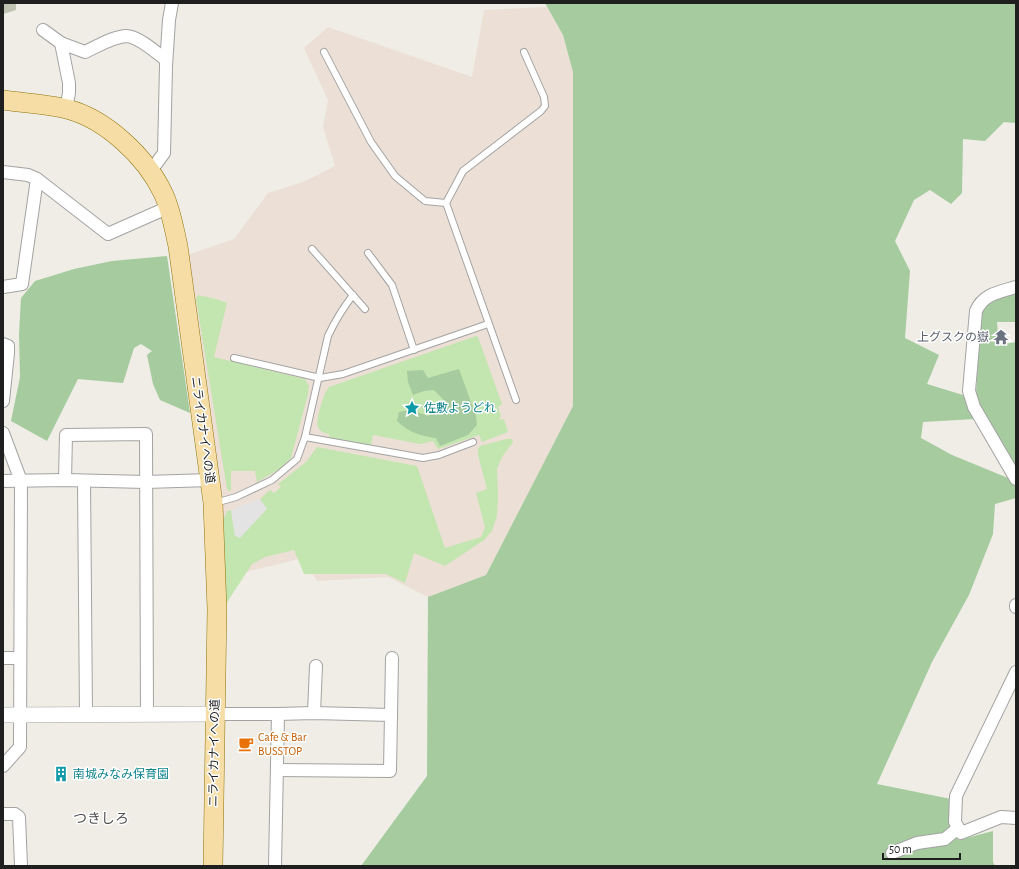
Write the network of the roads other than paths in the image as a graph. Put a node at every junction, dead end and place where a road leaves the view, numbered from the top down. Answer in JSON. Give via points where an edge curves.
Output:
{"nodes":[{"id":1,"x":172,"y":3,"type":"edge"},
{"id":2,"x":43,"y":30,"type":"dead end"},
{"id":3,"x":61,"y":43,"type":"junction"},
{"id":4,"x":324,"y":52,"type":"dead end"},
{"id":5,"x":524,"y":52,"type":"dead end"},
{"id":6,"x":166,"y":60,"type":"junction"},
{"id":7,"x":3,"y":100,"type":"edge"},
{"id":8,"x":66,"y":108,"type":"junction"},
{"id":9,"x":3,"y":172,"type":"edge"},
{"id":10,"x":150,"y":172,"type":"junction"},
{"id":11,"x":37,"y":179,"type":"junction"},
{"id":12,"x":446,"y":203,"type":"junction"},
{"id":13,"x":168,"y":205,"type":"junction"},
{"id":14,"x":312,"y":249,"type":"dead end"},
{"id":15,"x":368,"y":253,"type":"dead end"},
{"id":16,"x":3,"y":287,"type":"edge"},
{"id":17,"x":1016,"y":287,"type":"edge"},
{"id":18,"x":353,"y":295,"type":"junction"},
{"id":19,"x":365,"y":309,"type":"dead end"},
{"id":20,"x":488,"y":324,"type":"junction"},
{"id":21,"x":3,"y":344,"type":"edge"},
{"id":22,"x":414,"y":350,"type":"junction"},
{"id":23,"x":234,"y":358,"type":"dead end"},
{"id":24,"x":320,"y":378,"type":"junction"},
{"id":25,"x":516,"y":400,"type":"dead end"},
{"id":26,"x":3,"y":401,"type":"edge"},
{"id":27,"x":3,"y":433,"type":"edge"},
{"id":28,"x":305,"y":437,"type":"junction"},
{"id":29,"x":473,"y":442,"type":"dead end"},
{"id":30,"x":1016,"y":479,"type":"edge"},
{"id":31,"x":65,"y":480,"type":"junction"},
{"id":32,"x":210,"y":480,"type":"junction"},
{"id":33,"x":3,"y":481,"type":"edge"},
{"id":34,"x":20,"y":481,"type":"junction"},
{"id":35,"x":84,"y":481,"type":"junction"},
{"id":36,"x":146,"y":482,"type":"junction"},
{"id":37,"x":213,"y":503,"type":"junction"},
{"id":38,"x":3,"y":658,"type":"edge"},
{"id":39,"x":20,"y":658,"type":"junction"},
{"id":40,"x":392,"y":658,"type":"dead end"},
{"id":41,"x":316,"y":666,"type":"dead end"},
{"id":42,"x":1016,"y":672,"type":"edge"},
{"id":43,"x":314,"y":713,"type":"junction"},
{"id":44,"x":147,"y":714,"type":"junction"},
{"id":45,"x":214,"y":714,"type":"junction"},
{"id":46,"x":278,"y":714,"type":"junction"},
{"id":47,"x":3,"y":715,"type":"edge"},
{"id":48,"x":86,"y":715,"type":"junction"},
{"id":49,"x":391,"y":715,"type":"junction"},
{"id":50,"x":20,"y":716,"type":"junction"},
{"id":51,"x":3,"y":766,"type":"edge"},
{"id":52,"x":278,"y":770,"type":"junction"},
{"id":53,"x":3,"y":814,"type":"edge"},
{"id":54,"x":1016,"y":818,"type":"edge"},
{"id":55,"x":958,"y":828,"type":"junction"},
{"id":56,"x":892,"y":853,"type":"dead end"},
{"id":57,"x":21,"y":866,"type":"edge"},
{"id":58,"x":213,"y":866,"type":"edge"},
{"id":59,"x":275,"y":866,"type":"edge"}],
"edges":[{"from":1,"to":6,"type":"street"},
{"from":2,"to":3,"type":"street"},
{"from":3,"to":6,"type":"street","via":[[86,52],[111,40],[128,36],[146,44]]},
{"from":3,"to":8,"type":"street","via":[[69,83]]},
{"from":4,"to":12,"type":"lane","via":[[371,142],[395,176],[425,201]]},
{"from":5,"to":12,"type":"lane","via":[[544,97],[545,106],[463,171]]},
{"from":6,"to":10,"type":"street","via":[[164,153]]},
{"from":7,"to":8,"type":"main road","name":"ニライカナイへの道"},
{"from":8,"to":10,"type":"main road","name":"ニライカナイへの道","via":[[82,114],[112,132]]},
{"from":9,"to":11,"type":"street","via":[[28,175]]},
{"from":10,"to":13,"type":"main road","name":"ニライカナイへの道"},
{"from":11,"to":13,"type":"street","via":[[108,234]]},
{"from":11,"to":16,"type":"street","via":[[22,284]]},
{"from":12,"to":20,"type":"lane"},
{"from":13,"to":32,"type":"main road","name":"ニライカナイへの道","via":[[178,246]]},
{"from":14,"to":18,"type":"lane"},
{"from":15,"to":22,"type":"lane","via":[[392,285]]},
{"from":17,"to":30,"type":"street","via":[[986,297],[978,306],[969,391],[974,407]]},
{"from":18,"to":19,"type":"lane"},
{"from":18,"to":24,"type":"lane","via":[[341,310],[328,336]]},
{"from":20,"to":22,"type":"lane"},
{"from":20,"to":25,"type":"lane"},
{"from":21,"to":26,"type":"street","via":[[8,346]]},
{"from":22,"to":24,"type":"lane","via":[[343,374]]},
{"from":23,"to":24,"type":"lane"},
{"from":24,"to":28,"type":"lane"},
{"from":27,"to":34,"type":"street"},
{"from":28,"to":29,"type":"lane","via":[[423,458],[439,455]]},
{"from":28,"to":37,"type":"lane","via":[[297,459],[272,480],[236,497]]},
{"from":31,"to":34,"type":"street"},
{"from":31,"to":35,"type":"street"},
{"from":31,"to":36,"type":"street","via":[[66,435],[146,434]]},
{"from":32,"to":36,"type":"street"},
{"from":32,"to":37,"type":"main road","name":"ニライカナイへの道"},
{"from":33,"to":34,"type":"street"},
{"from":34,"to":39,"type":"street"},
{"from":35,"to":36,"type":"street"},
{"from":35,"to":48,"type":"street"},
{"from":36,"to":44,"type":"street"},
{"from":37,"to":45,"type":"main road","name":"ニライカナイへの道","via":[[217,609]]},
{"from":38,"to":39,"type":"street"},
{"from":39,"to":50,"type":"street"},
{"from":40,"to":49,"type":"street"},
{"from":41,"to":43,"type":"street"},
{"from":42,"to":55,"type":"street","via":[[956,796],[955,822]]},
{"from":43,"to":46,"type":"street"},
{"from":43,"to":49,"type":"street"},
{"from":44,"to":45,"type":"street"},
{"from":44,"to":48,"type":"street"},
{"from":45,"to":46,"type":"street"},
{"from":45,"to":58,"type":"main road","name":"ニライカナイへの道"},
{"from":46,"to":52,"type":"street"},
{"from":47,"to":50,"type":"street"},
{"from":48,"to":50,"type":"street"},
{"from":49,"to":52,"type":"street","via":[[390,771]]},
{"from":50,"to":51,"type":"street","via":[[20,747]]},
{"from":52,"to":59,"type":"street"},
{"from":53,"to":57,"type":"street","via":[[15,814],[19,817]]},
{"from":54,"to":55,"type":"street","via":[[1000,817],[961,833]]},
{"from":55,"to":56,"type":"street","via":[[945,839],[917,843]]}]}
